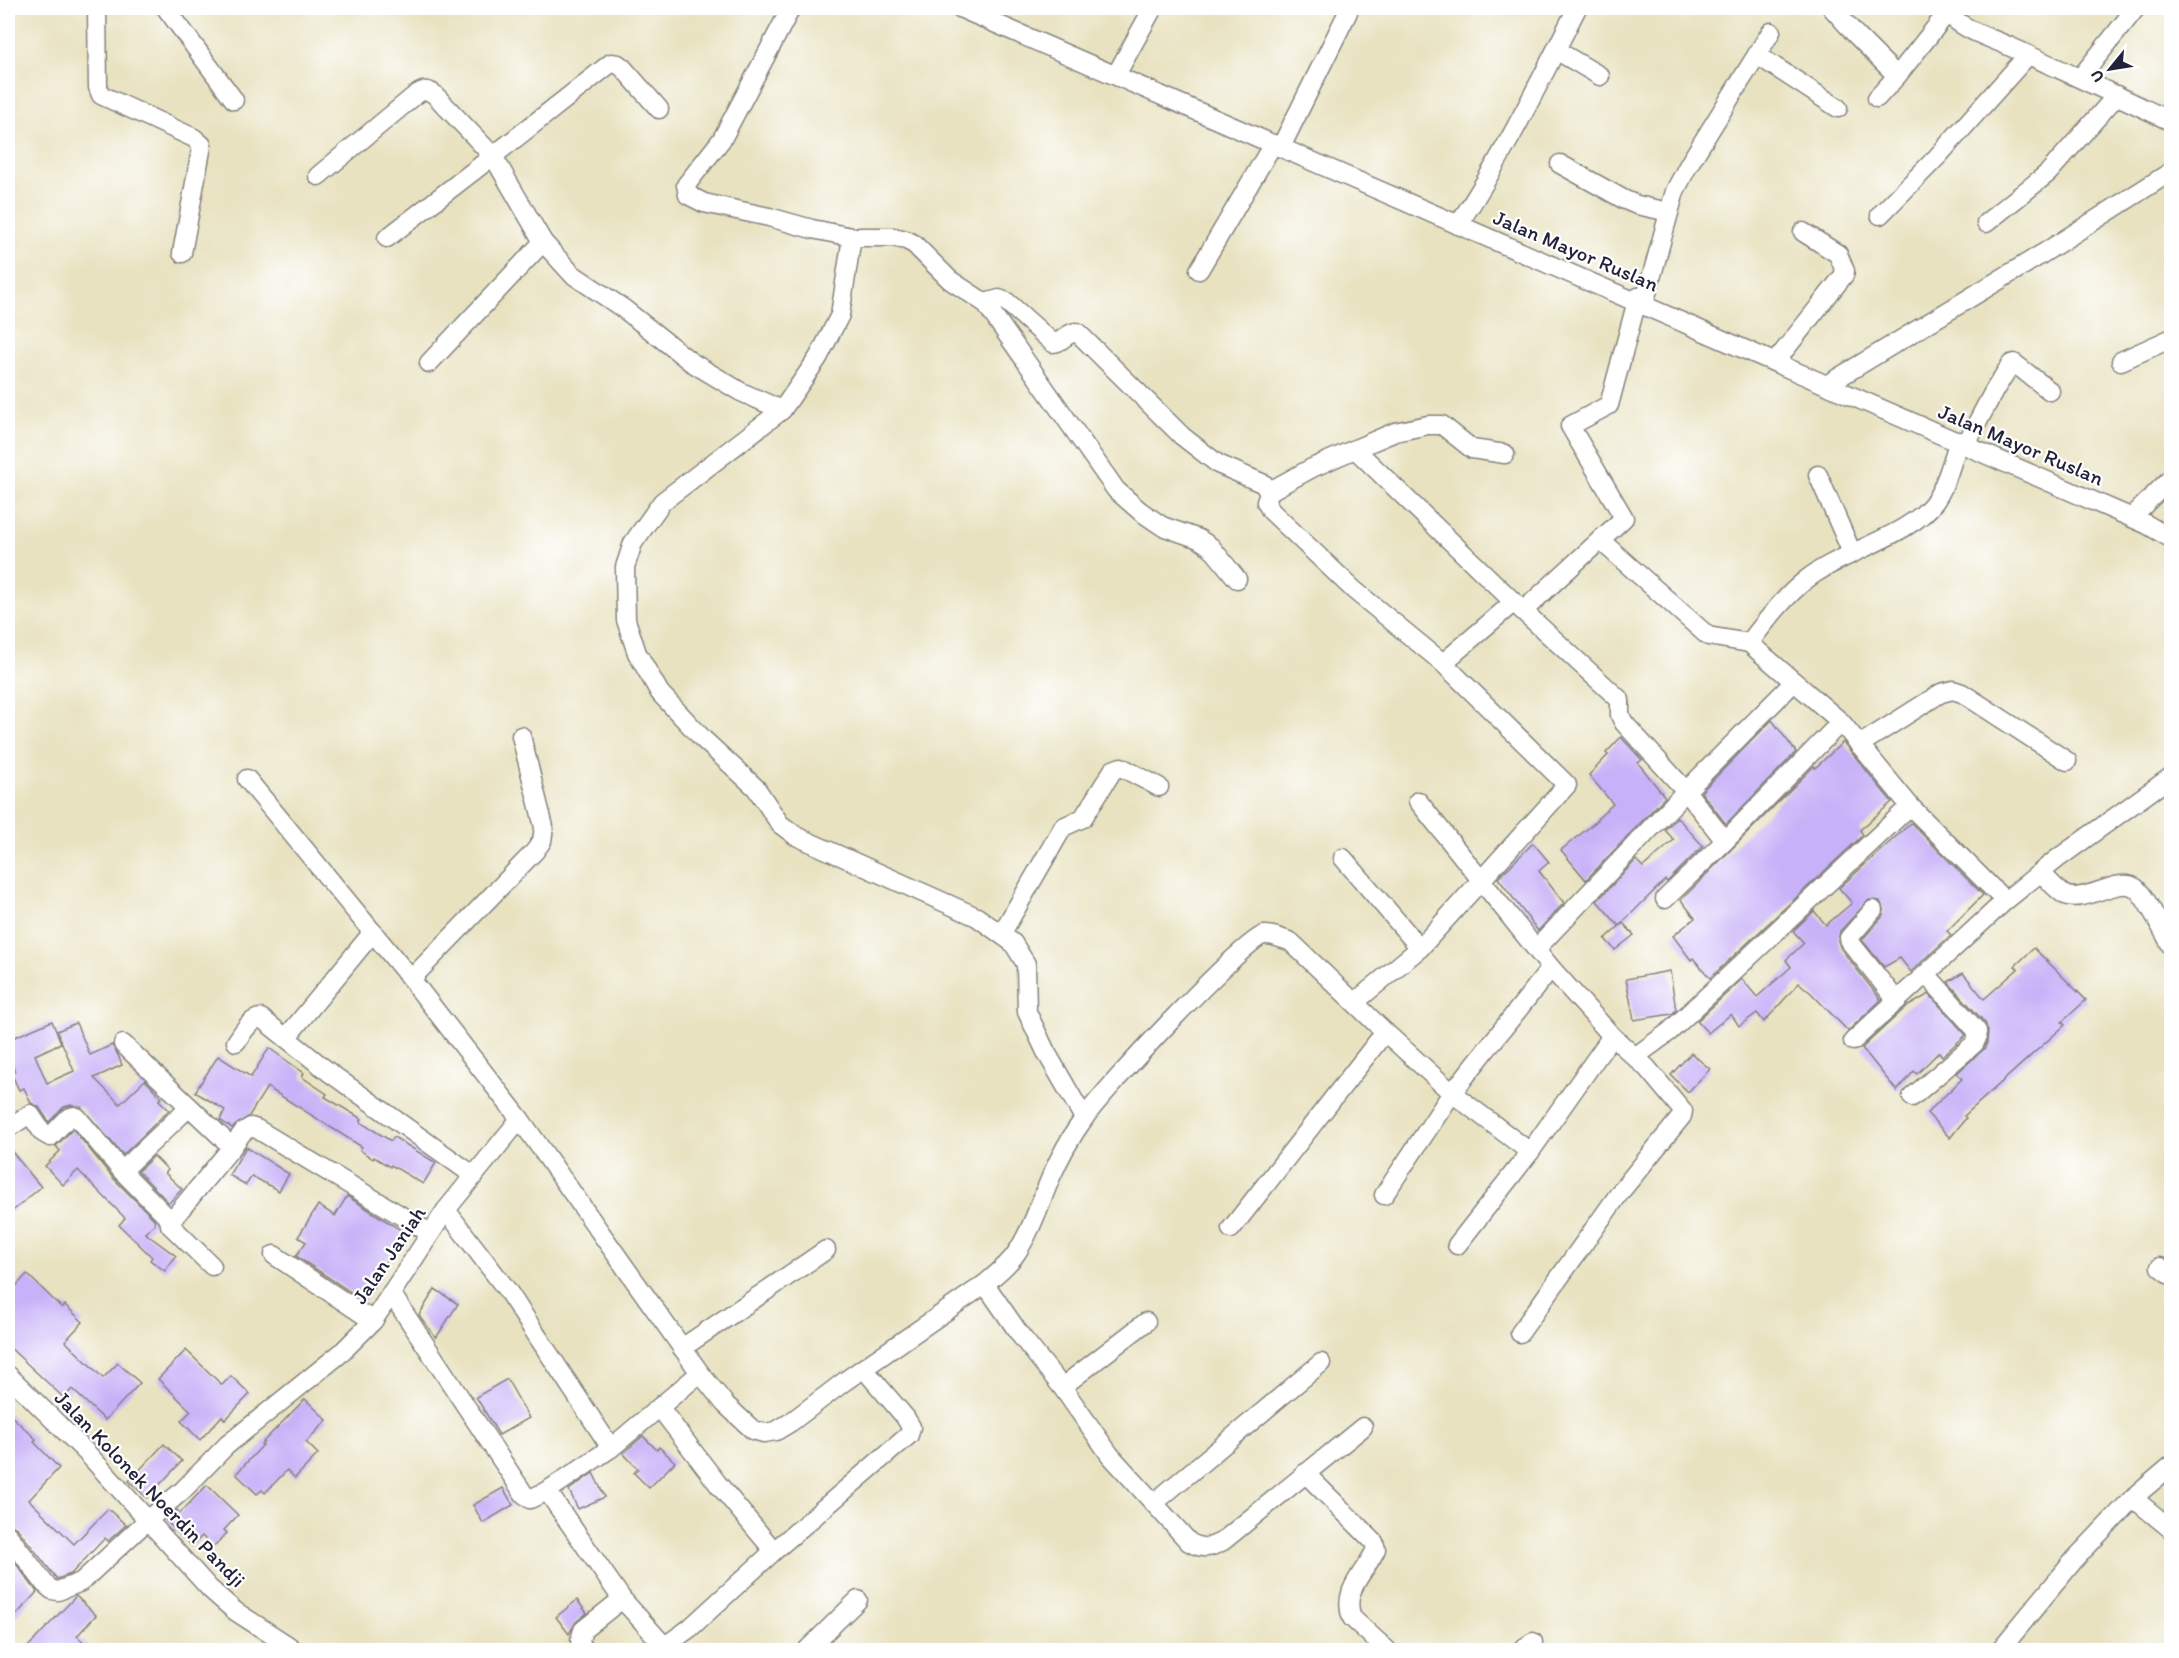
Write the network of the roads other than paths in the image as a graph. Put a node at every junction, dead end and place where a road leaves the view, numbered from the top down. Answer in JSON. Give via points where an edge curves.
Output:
{"nodes":[{"id":1,"x":97,"y":8,"type":"edge"},
{"id":2,"x":166,"y":8,"type":"edge"},
{"id":3,"x":791,"y":8,"type":"edge"},
{"id":4,"x":960,"y":8,"type":"edge"},
{"id":5,"x":1153,"y":8,"type":"edge"},
{"id":6,"x":1577,"y":8,"type":"edge"},
{"id":7,"x":1832,"y":8,"type":"edge"},
{"id":8,"x":2136,"y":8,"type":"edge"},
{"id":9,"x":1346,"y":9,"type":"edge"},
{"id":10,"x":1945,"y":10,"type":"edge"},
{"id":11,"x":1771,"y":32,"type":"dead end"},
{"id":12,"x":1556,"y":50,"type":"junction"},
{"id":13,"x":1757,"y":55,"type":"junction"},
{"id":14,"x":2028,"y":55,"type":"junction"},
{"id":15,"x":1116,"y":75,"type":"junction"},
{"id":16,"x":1600,"y":76,"type":"dead end"},
{"id":17,"x":1897,"y":76,"type":"junction"},
{"id":18,"x":2080,"y":78,"type":"junction"},
{"id":19,"x":2117,"y":95,"type":"junction"},
{"id":20,"x":1877,"y":98,"type":"dead end"},
{"id":21,"x":234,"y":100,"type":"dead end"},
{"id":22,"x":1838,"y":108,"type":"dead end"},
{"id":23,"x":659,"y":110,"type":"dead end"},
{"id":24,"x":2172,"y":122,"type":"edge"},
{"id":25,"x":1277,"y":146,"type":"junction"},
{"id":26,"x":493,"y":156,"type":"junction"},
{"id":27,"x":1560,"y":164,"type":"dead end"},
{"id":28,"x":2172,"y":171,"type":"edge"},
{"id":29,"x":318,"y":176,"type":"dead end"},
{"id":30,"x":1669,"y":212,"type":"junction"},
{"id":31,"x":1880,"y":215,"type":"dead end"},
{"id":32,"x":1986,"y":224,"type":"dead end"},
{"id":33,"x":1458,"y":225,"type":"junction"},
{"id":34,"x":1803,"y":232,"type":"dead end"},
{"id":35,"x":852,"y":237,"type":"junction"},
{"id":36,"x":387,"y":238,"type":"dead end"},
{"id":37,"x":543,"y":242,"type":"junction"},
{"id":38,"x":182,"y":253,"type":"dead end"},
{"id":39,"x":1199,"y":270,"type":"dead end"},
{"id":40,"x":1641,"y":301,"type":"junction"},
{"id":41,"x":985,"y":303,"type":"junction"},
{"id":42,"x":2172,"y":338,"type":"edge"},
{"id":43,"x":1776,"y":361,"type":"junction"},
{"id":44,"x":2121,"y":361,"type":"dead end"},
{"id":45,"x":429,"y":363,"type":"dead end"},
{"id":46,"x":1828,"y":384,"type":"junction"},
{"id":47,"x":2050,"y":391,"type":"dead end"},
{"id":48,"x":782,"y":410,"type":"junction"},
{"id":49,"x":1962,"y":443,"type":"junction"},
{"id":50,"x":1355,"y":449,"type":"junction"},
{"id":51,"x":1505,"y":454,"type":"dead end"},
{"id":52,"x":1818,"y":475,"type":"dead end"},
{"id":53,"x":2172,"y":477,"type":"edge"},
{"id":54,"x":1268,"y":492,"type":"junction"},
{"id":55,"x":2132,"y":517,"type":"junction"},
{"id":56,"x":2172,"y":539,"type":"edge"},
{"id":57,"x":1600,"y":540,"type":"junction"},
{"id":58,"x":1852,"y":553,"type":"junction"},
{"id":59,"x":1236,"y":579,"type":"dead end"},
{"id":60,"x":1518,"y":607,"type":"junction"},
{"id":61,"x":1749,"y":643,"type":"junction"},
{"id":62,"x":1443,"y":663,"type":"junction"},
{"id":63,"x":1794,"y":682,"type":"junction"},
{"id":64,"x":1841,"y":722,"type":"junction"},
{"id":65,"x":521,"y":736,"type":"dead end"},
{"id":66,"x":1859,"y":745,"type":"junction"},
{"id":67,"x":2067,"y":762,"type":"dead end"},
{"id":68,"x":2172,"y":776,"type":"edge"},
{"id":69,"x":247,"y":779,"type":"dead end"},
{"id":70,"x":1159,"y":787,"type":"dead end"},
{"id":71,"x":1686,"y":791,"type":"junction"},
{"id":72,"x":1418,"y":801,"type":"dead end"},
{"id":73,"x":1910,"y":806,"type":"junction"},
{"id":74,"x":1725,"y":841,"type":"junction"},
{"id":75,"x":1343,"y":858,"type":"dead end"},
{"id":76,"x":2041,"y":873,"type":"junction"},
{"id":77,"x":1481,"y":881,"type":"junction"},
{"id":78,"x":1665,"y":898,"type":"dead end"},
{"id":79,"x":2005,"y":901,"type":"junction"},
{"id":80,"x":1873,"y":910,"type":"dead end"},
{"id":81,"x":373,"y":932,"type":"junction"},
{"id":82,"x":1002,"y":933,"type":"junction"},
{"id":83,"x":2172,"y":947,"type":"edge"},
{"id":84,"x":1420,"y":948,"type":"junction"},
{"id":85,"x":1537,"y":948,"type":"junction"},
{"id":86,"x":1551,"y":968,"type":"junction"},
{"id":87,"x":1926,"y":974,"type":"junction"},
{"id":88,"x":411,"y":979,"type":"junction"},
{"id":89,"x":1897,"y":1001,"type":"junction"},
{"id":90,"x":1355,"y":1002,"type":"junction"},
{"id":91,"x":1385,"y":1032,"type":"junction"},
{"id":92,"x":1612,"y":1036,"type":"junction"},
{"id":93,"x":286,"y":1038,"type":"junction"},
{"id":94,"x":1853,"y":1041,"type":"dead end"},
{"id":95,"x":236,"y":1042,"type":"dead end"},
{"id":96,"x":123,"y":1044,"type":"dead end"},
{"id":97,"x":1636,"y":1056,"type":"junction"},
{"id":98,"x":1452,"y":1093,"type":"junction"},
{"id":99,"x":1912,"y":1097,"type":"dead end"},
{"id":100,"x":189,"y":1107,"type":"junction"},
{"id":101,"x":1084,"y":1118,"type":"junction"},
{"id":102,"x":520,"y":1119,"type":"junction"},
{"id":103,"x":8,"y":1128,"type":"edge"},
{"id":104,"x":232,"y":1147,"type":"junction"},
{"id":105,"x":1530,"y":1152,"type":"junction"},
{"id":106,"x":122,"y":1171,"type":"junction"},
{"id":107,"x":473,"y":1175,"type":"junction"},
{"id":108,"x":1384,"y":1195,"type":"dead end"},
{"id":109,"x":446,"y":1210,"type":"junction"},
{"id":110,"x":171,"y":1221,"type":"junction"},
{"id":111,"x":1232,"y":1229,"type":"dead end"},
{"id":112,"x":430,"y":1233,"type":"junction"},
{"id":113,"x":1457,"y":1245,"type":"dead end"},
{"id":114,"x":826,"y":1250,"type":"dead end"},
{"id":115,"x":274,"y":1255,"type":"dead end"},
{"id":116,"x":212,"y":1266,"type":"dead end"},
{"id":117,"x":985,"y":1284,"type":"junction"},
{"id":118,"x":391,"y":1293,"type":"junction"},
{"id":119,"x":373,"y":1321,"type":"junction"},
{"id":120,"x":1146,"y":1322,"type":"dead end"},
{"id":121,"x":1520,"y":1333,"type":"dead end"},
{"id":122,"x":682,"y":1348,"type":"junction"},
{"id":123,"x":1321,"y":1363,"type":"dead end"},
{"id":124,"x":864,"y":1369,"type":"junction"},
{"id":125,"x":700,"y":1373,"type":"junction"},
{"id":126,"x":8,"y":1375,"type":"edge"},
{"id":127,"x":1062,"y":1387,"type":"junction"},
{"id":128,"x":660,"y":1408,"type":"junction"},
{"id":129,"x":1363,"y":1427,"type":"dead end"},
{"id":130,"x":611,"y":1448,"type":"junction"},
{"id":131,"x":2172,"y":1466,"type":"edge"},
{"id":132,"x":1305,"y":1473,"type":"junction"},
{"id":133,"x":547,"y":1491,"type":"junction"},
{"id":134,"x":2133,"y":1498,"type":"junction"},
{"id":135,"x":1154,"y":1503,"type":"junction"},
{"id":136,"x":148,"y":1520,"type":"junction"},
{"id":137,"x":2172,"y":1530,"type":"edge"},
{"id":138,"x":8,"y":1536,"type":"edge"},
{"id":139,"x":774,"y":1551,"type":"junction"},
{"id":140,"x":622,"y":1599,"type":"junction"},
{"id":141,"x":858,"y":1600,"type":"dead end"},
{"id":142,"x":666,"y":1648,"type":"edge"},
{"id":143,"x":293,"y":1650,"type":"edge"},
{"id":144,"x":583,"y":1650,"type":"edge"},
{"id":145,"x":807,"y":1650,"type":"edge"},
{"id":146,"x":1387,"y":1650,"type":"edge"},
{"id":147,"x":2000,"y":1650,"type":"edge"}],
"edges":[{"from":1,"to":38,"type":"street","via":[[101,95],[202,145]]},
{"from":2,"to":21,"type":"street"},
{"from":3,"to":35,"type":"street","via":[[722,138],[686,185],[686,191],[704,203]]},
{"from":4,"to":15,"type":"street","name":"Jalan Mayor Ruslan"},
{"from":5,"to":15,"type":"street"},
{"from":6,"to":12,"type":"street"},
{"from":7,"to":17,"type":"street"},
{"from":8,"to":18,"type":"street"},
{"from":9,"to":25,"type":"street"},
{"from":10,"to":14,"type":"street","via":[[1963,27]]},
{"from":10,"to":17,"type":"street"},
{"from":11,"to":13,"type":"street"},
{"from":12,"to":16,"type":"street"},
{"from":12,"to":33,"type":"street","via":[[1506,146]]},
{"from":13,"to":22,"type":"street"},
{"from":13,"to":30,"type":"street","via":[[1689,164]]},
{"from":14,"to":18,"type":"street"},
{"from":14,"to":31,"type":"street"},
{"from":15,"to":25,"type":"street","name":"Jalan Mayor Ruslan"},
{"from":17,"to":20,"type":"street"},
{"from":18,"to":19,"type":"street"},
{"from":19,"to":24,"type":"street"},
{"from":19,"to":32,"type":"street","via":[[2048,173]]},
{"from":23,"to":26,"type":"street","via":[[618,64],[611,63]]},
{"from":25,"to":33,"type":"street","name":"Jalan Mayor Ruslan"},
{"from":25,"to":39,"type":"street"},
{"from":26,"to":29,"type":"street","via":[[429,90],[422,91]]},
{"from":26,"to":36,"type":"street"},
{"from":26,"to":37,"type":"street"},
{"from":27,"to":30,"type":"street","via":[[1625,200]]},
{"from":28,"to":46,"type":"street"},
{"from":30,"to":40,"type":"street"},
{"from":33,"to":40,"type":"street","name":"Jalan Mayor Ruslan"},
{"from":34,"to":43,"type":"street","via":[[1838,254],[1845,271]]},
{"from":35,"to":41,"type":"street","via":[[906,240],[950,280]]},
{"from":35,"to":48,"type":"street","via":[[840,315],[818,358]]},
{"from":37,"to":45,"type":"street"},
{"from":37,"to":48,"type":"street","via":[[572,274],[691,362],[741,392]]},
{"from":40,"to":43,"type":"street","name":"Jalan Mayor Ruslan"},
{"from":40,"to":57,"type":"street","via":[[1609,405],[1570,426],[1624,518]]},
{"from":41,"to":54,"type":"street","via":[[999,299],[1007,302],[1053,344],[1069,334],[1080,334],[1182,436],[1218,464],[1264,484]]},
{"from":41,"to":59,"type":"street","via":[[1116,490],[1162,526],[1210,547]]},
{"from":42,"to":44,"type":"street"},
{"from":43,"to":46,"type":"street","name":"Jalan Mayor Ruslan"},
{"from":46,"to":49,"type":"street","name":"Jalan Mayor Ruslan"},
{"from":47,"to":49,"type":"street","via":[[2011,364]]},
{"from":48,"to":82,"type":"street","via":[[662,502],[633,543],[625,567],[626,620],[637,653],[660,693],[756,788],[780,824],[796,836],[977,917]]},
{"from":49,"to":55,"type":"street","name":"Jalan Mayor Ruslan"},
{"from":49,"to":58,"type":"street","via":[[1935,501],[1925,512]]},
{"from":50,"to":51,"type":"street","via":[[1395,432],[1437,424],[1472,449]]},
{"from":50,"to":54,"type":"street"},
{"from":50,"to":60,"type":"street"},
{"from":52,"to":58,"type":"street"},
{"from":53,"to":55,"type":"street"},
{"from":54,"to":62,"type":"street","via":[[1266,502],[1271,511],[1354,590]]},
{"from":55,"to":56,"type":"street","name":"Jalan Mayor Ruslan"},
{"from":57,"to":60,"type":"street"},
{"from":57,"to":61,"type":"street","via":[[1708,636]]},
{"from":58,"to":61,"type":"street","via":[[1808,578],[1784,599]]},
{"from":60,"to":62,"type":"street"},
{"from":60,"to":71,"type":"street","via":[[1620,700],[1624,723]]},
{"from":61,"to":63,"type":"street"},
{"from":62,"to":77,"type":"street","via":[[1567,784]]},
{"from":63,"to":64,"type":"street"},
{"from":63,"to":71,"type":"street"},
{"from":64,"to":66,"type":"street"},
{"from":64,"to":74,"type":"street"},
{"from":65,"to":88,"type":"street","via":[[544,827],[542,841]]},
{"from":66,"to":67,"type":"street","via":[[1941,693],[1953,690]]},
{"from":66,"to":73,"type":"street"},
{"from":68,"to":76,"type":"street"},
{"from":69,"to":81,"type":"street"},
{"from":70,"to":82,"type":"street","via":[[1121,767],[1113,770],[1083,818],[1063,827]]},
{"from":71,"to":74,"type":"street"},
{"from":71,"to":85,"type":"street"},
{"from":72,"to":77,"type":"street"},
{"from":73,"to":79,"type":"street"},
{"from":73,"to":97,"type":"street","via":[[1669,1032]]},
{"from":74,"to":78,"type":"street"},
{"from":75,"to":84,"type":"street"},
{"from":76,"to":79,"type":"street"},
{"from":76,"to":83,"type":"street","via":[[2066,895],[2124,885],[2134,887]]},
{"from":77,"to":84,"type":"street"},
{"from":77,"to":85,"type":"street"},
{"from":79,"to":87,"type":"street"},
{"from":80,"to":89,"type":"street","via":[[1852,932],[1850,942]]},
{"from":81,"to":88,"type":"street"},
{"from":81,"to":93,"type":"street"},
{"from":82,"to":101,"type":"street","via":[[1026,964],[1027,1011]]},
{"from":84,"to":90,"type":"street"},
{"from":85,"to":86,"type":"street"},
{"from":86,"to":92,"type":"street"},
{"from":86,"to":98,"type":"street"},
{"from":87,"to":89,"type":"street"},
{"from":87,"to":99,"type":"street","via":[[1977,1032],[1977,1038]]},
{"from":88,"to":102,"type":"street"},
{"from":89,"to":94,"type":"street"},
{"from":90,"to":91,"type":"street"},
{"from":90,"to":101,"type":"street","via":[[1291,942],[1265,935],[1196,997],[1101,1094]]},
{"from":91,"to":98,"type":"street"},
{"from":91,"to":111,"type":"street"},
{"from":92,"to":97,"type":"street"},
{"from":92,"to":105,"type":"street"},
{"from":93,"to":95,"type":"street","via":[[257,1018]]},
{"from":93,"to":107,"type":"street"},
{"from":96,"to":100,"type":"street"},
{"from":97,"to":121,"type":"street","via":[[1683,1111],[1682,1116],[1621,1191]]},
{"from":98,"to":105,"type":"street"},
{"from":98,"to":108,"type":"street"},
{"from":100,"to":104,"type":"street"},
{"from":100,"to":106,"type":"street"},
{"from":101,"to":117,"type":"street","via":[[1052,1174],[1014,1256]]},
{"from":102,"to":107,"type":"street","name":"Jalan Janiah"},
{"from":102,"to":122,"type":"street"},
{"from":103,"to":106,"type":"street","via":[[30,1114],[50,1137],[74,1116]]},
{"from":104,"to":110,"type":"street"},
{"from":104,"to":112,"type":"street","via":[[243,1132],[251,1127],[257,1129]]},
{"from":105,"to":113,"type":"street"},
{"from":106,"to":110,"type":"street"},
{"from":107,"to":109,"type":"street","name":"Jalan Janiah"},
{"from":109,"to":112,"type":"street","name":"Jalan Janiah"},
{"from":109,"to":130,"type":"street","via":[[507,1290]]},
{"from":110,"to":116,"type":"street","via":[[175,1231]]},
{"from":112,"to":118,"type":"street","name":"Jalan Janiah"},
{"from":114,"to":122,"type":"street"},
{"from":115,"to":119,"type":"street"},
{"from":117,"to":124,"type":"street"},
{"from":117,"to":127,"type":"street"},
{"from":118,"to":119,"type":"street","name":"Jalan Janiah"},
{"from":118,"to":133,"type":"street","via":[[524,1494],[530,1499]]},
{"from":119,"to":136,"type":"street","name":"Jalan Janiah","via":[[342,1353],[227,1445]]},
{"from":120,"to":127,"type":"street"},
{"from":122,"to":125,"type":"street"},
{"from":123,"to":135,"type":"street"},
{"from":124,"to":125,"type":"street","via":[[791,1422],[776,1431],[764,1432],[753,1430]]},
{"from":124,"to":139,"type":"street","via":[[904,1417],[910,1427],[909,1435]]},
{"from":125,"to":128,"type":"street"},
{"from":126,"to":136,"type":"street","name":"Jalan Kolonek Noerdin Pandji"},
{"from":127,"to":135,"type":"street","via":[[1110,1455]]},
{"from":128,"to":130,"type":"street"},
{"from":128,"to":139,"type":"street"},
{"from":129,"to":132,"type":"street"},
{"from":130,"to":133,"type":"street"},
{"from":131,"to":134,"type":"street"},
{"from":132,"to":135,"type":"street","via":[[1210,1548],[1199,1548],[1189,1542]]},
{"from":132,"to":146,"type":"street","via":[[1374,1542],[1376,1549],[1355,1582],[1349,1610],[1352,1618]]},
{"from":133,"to":140,"type":"street"},
{"from":134,"to":137,"type":"street"},
{"from":134,"to":147,"type":"street","via":[[2075,1559]]},
{"from":136,"to":138,"type":"street","name":"Jalan Janiah","via":[[81,1582],[58,1592],[45,1584]]},
{"from":136,"to":143,"type":"street","name":"Jalan Kolonek Noerdin Pandji","via":[[210,1589]]},
{"from":139,"to":142,"type":"street"},
{"from":140,"to":142,"type":"street"},
{"from":140,"to":144,"type":"street","via":[[583,1630]]},
{"from":141,"to":145,"type":"street"}]}
